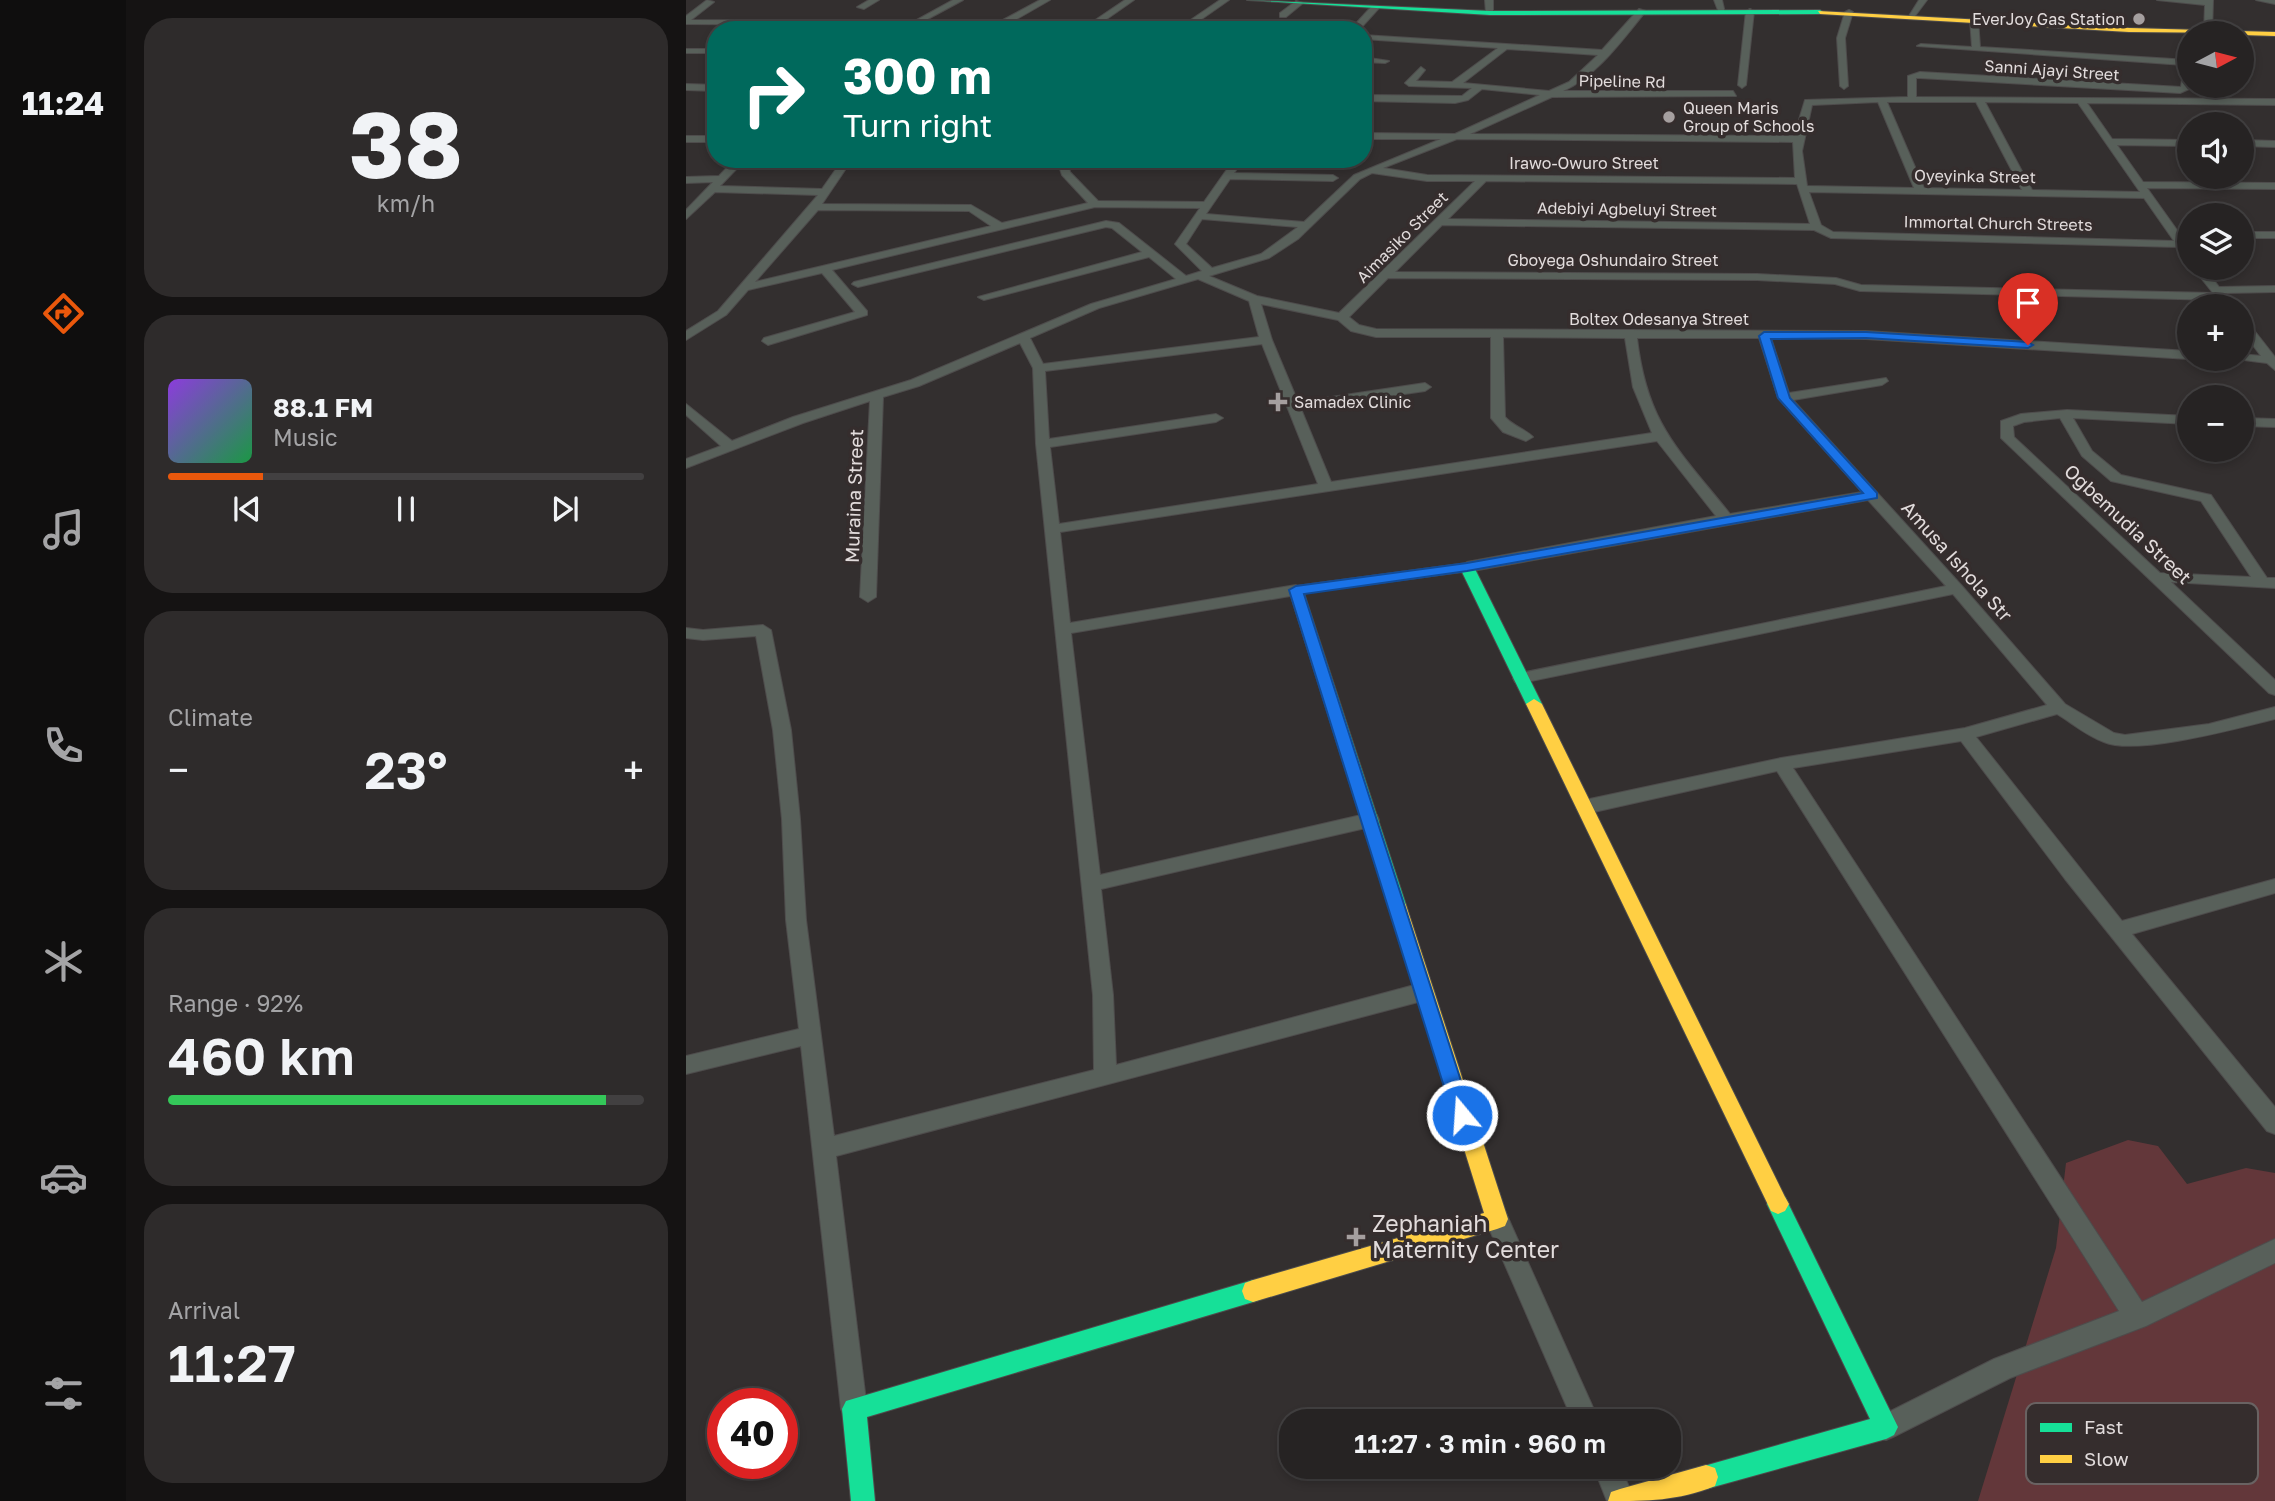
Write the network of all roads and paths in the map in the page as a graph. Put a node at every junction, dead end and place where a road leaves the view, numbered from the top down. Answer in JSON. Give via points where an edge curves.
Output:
{"nodes":[{"id":1,"x":875,"y":0,"type":"edge"},
{"id":2,"x":959,"y":0,"type":"edge"},
{"id":3,"x":1046,"y":0,"type":"edge"},
{"id":4,"x":1130,"y":0,"type":"edge"},
{"id":5,"x":1225,"y":0,"type":"edge"},
{"id":6,"x":1250,"y":0,"type":"edge"},
{"id":7,"x":1923,"y":0,"type":"edge"},
{"id":8,"x":2161,"y":0,"type":"edge"},
{"id":9,"x":2260,"y":0,"type":"edge"},
{"id":10,"x":710,"y":2,"type":"edge"},
{"id":11,"x":1304,"y":2,"type":"edge"},
{"id":12,"x":2209,"y":2,"type":"edge"},
{"id":13,"x":2275,"y":2,"type":"edge"},
{"id":14,"x":1490,"y":6,"type":"edge"},
{"id":15,"x":1720,"y":6,"type":"edge"},
{"id":16,"x":861,"y":7,"type":"dead end"},
{"id":17,"x":1375,"y":8,"type":"junction"},
{"id":18,"x":787,"y":10,"type":"dead end"},
{"id":19,"x":1750,"y":10,"type":"junction"},
{"id":20,"x":1642,"y":11,"type":"junction"},
{"id":21,"x":1849,"y":12,"type":"junction"},
{"id":22,"x":1912,"y":14,"type":"junction"},
{"id":23,"x":1283,"y":15,"type":"dead end"},
{"id":24,"x":1974,"y":19,"type":"junction"},
{"id":25,"x":686,"y":21,"type":"edge"},
{"id":26,"x":707,"y":21,"type":"edge"},
{"id":27,"x":772,"y":21,"type":"edge"},
{"id":28,"x":918,"y":21,"type":"edge"},
{"id":29,"x":1007,"y":21,"type":"edge"},
{"id":30,"x":1099,"y":21,"type":"edge"},
{"id":31,"x":1194,"y":21,"type":"edge"},
{"id":32,"x":1363,"y":21,"type":"edge"},
{"id":33,"x":2208,"y":21,"type":"edge"},
{"id":34,"x":2177,"y":32,"type":"edge"},
{"id":35,"x":2254,"y":34,"type":"edge"},
{"id":36,"x":2275,"y":34,"type":"edge"},
{"id":37,"x":1372,"y":38,"type":"edge"},
{"id":38,"x":1506,"y":46,"type":"junction"},
{"id":39,"x":1921,"y":46,"type":"dead end"},
{"id":40,"x":1976,"y":49,"type":"junction"},
{"id":41,"x":686,"y":51,"type":"edge"},
{"id":42,"x":707,"y":51,"type":"edge"},
{"id":43,"x":1605,"y":54,"type":"junction"},
{"id":44,"x":1372,"y":60,"type":"edge"},
{"id":45,"x":1385,"y":61,"type":"dead end"},
{"id":46,"x":2177,"y":61,"type":"edge"},
{"id":47,"x":1421,"y":70,"type":"dead end"},
{"id":48,"x":1454,"y":85,"type":"junction"},
{"id":49,"x":1742,"y":85,"type":"dead end"},
{"id":50,"x":1480,"y":86,"type":"junction"},
{"id":51,"x":1844,"y":86,"type":"dead end"},
{"id":52,"x":686,"y":87,"type":"edge"},
{"id":53,"x":707,"y":88,"type":"edge"},
{"id":54,"x":2177,"y":89,"type":"edge"},
{"id":55,"x":2146,"y":90,"type":"junction"},
{"id":56,"x":1552,"y":94,"type":"junction"},
{"id":57,"x":1733,"y":94,"type":"dead end"},
{"id":58,"x":1372,"y":98,"type":"edge"},
{"id":59,"x":1912,"y":98,"type":"junction"},
{"id":60,"x":1881,"y":99,"type":"junction"},
{"id":61,"x":1979,"y":99,"type":"junction"},
{"id":62,"x":2080,"y":100,"type":"junction"},
{"id":63,"x":2275,"y":102,"type":"edge"},
{"id":64,"x":1372,"y":136,"type":"edge"},
{"id":65,"x":1458,"y":136,"type":"junction"},
{"id":66,"x":686,"y":139,"type":"edge"},
{"id":67,"x":707,"y":139,"type":"edge"},
{"id":68,"x":1797,"y":139,"type":"junction"},
{"id":69,"x":2109,"y":142,"type":"junction"},
{"id":70,"x":2177,"y":143,"type":"edge"},
{"id":71,"x":2254,"y":143,"type":"edge"},
{"id":72,"x":2275,"y":144,"type":"edge"},
{"id":73,"x":732,"y":168,"type":"edge"},
{"id":74,"x":842,"y":168,"type":"edge"},
{"id":75,"x":1064,"y":168,"type":"edge"},
{"id":76,"x":1231,"y":168,"type":"edge"},
{"id":77,"x":1370,"y":170,"type":"junction"},
{"id":78,"x":1225,"y":176,"type":"junction"},
{"id":79,"x":1334,"y":178,"type":"dead end"},
{"id":80,"x":1484,"y":178,"type":"junction"},
{"id":81,"x":722,"y":179,"type":"junction"},
{"id":82,"x":686,"y":180,"type":"edge"},
{"id":83,"x":1800,"y":185,"type":"junction"},
{"id":84,"x":2140,"y":185,"type":"junction"},
{"id":85,"x":2275,"y":186,"type":"edge"},
{"id":86,"x":712,"y":189,"type":"junction"},
{"id":87,"x":1920,"y":191,"type":"junction"},
{"id":88,"x":826,"y":192,"type":"junction"},
{"id":89,"x":2029,"y":193,"type":"junction"},
{"id":90,"x":2148,"y":195,"type":"junction"},
{"id":91,"x":1095,"y":204,"type":"junction"},
{"id":92,"x":1208,"y":205,"type":"junction"},
{"id":93,"x":815,"y":207,"type":"junction"},
{"id":94,"x":686,"y":216,"type":"edge"},
{"id":95,"x":1199,"y":216,"type":"junction"},
{"id":96,"x":1438,"y":222,"type":"junction"},
{"id":97,"x":1307,"y":225,"type":"junction"},
{"id":98,"x":999,"y":226,"type":"junction"},
{"id":99,"x":1816,"y":227,"type":"junction"},
{"id":100,"x":2177,"y":232,"type":"edge"},
{"id":101,"x":2254,"y":235,"type":"edge"},
{"id":102,"x":2275,"y":235,"type":"edge"},
{"id":103,"x":2177,"y":238,"type":"edge"},
{"id":104,"x":1147,"y":254,"type":"junction"},
{"id":105,"x":825,"y":269,"type":"junction"},
{"id":106,"x":1206,"y":274,"type":"junction"},
{"id":107,"x":1390,"y":275,"type":"junction"},
{"id":108,"x":1184,"y":280,"type":"junction"},
{"id":109,"x":858,"y":284,"type":"dead end"},
{"id":110,"x":744,"y":288,"type":"junction"},
{"id":111,"x":2275,"y":289,"type":"edge"},
{"id":112,"x":2245,"y":294,"type":"edge"},
{"id":113,"x":984,"y":297,"type":"dead end"},
{"id":114,"x":2177,"y":297,"type":"edge"},
{"id":115,"x":1254,"y":299,"type":"junction"},
{"id":116,"x":1342,"y":317,"type":"junction"},
{"id":117,"x":1497,"y":334,"type":"junction"},
{"id":118,"x":1630,"y":334,"type":"junction"},
{"id":119,"x":686,"y":336,"type":"edge"},
{"id":120,"x":1764,"y":336,"type":"junction"},
{"id":121,"x":1023,"y":337,"type":"junction"},
{"id":122,"x":2254,"y":337,"type":"edge"},
{"id":123,"x":1265,"y":340,"type":"junction"},
{"id":124,"x":768,"y":341,"type":"dead end"},
{"id":125,"x":2177,"y":354,"type":"edge"},
{"id":126,"x":2271,"y":356,"type":"edge"},
{"id":127,"x":1039,"y":368,"type":"junction"},
{"id":128,"x":1882,"y":381,"type":"dead end"},
{"id":129,"x":1425,"y":387,"type":"dead end"},
{"id":130,"x":877,"y":396,"type":"junction"},
{"id":131,"x":1784,"y":398,"type":"junction"},
{"id":132,"x":1295,"y":406,"type":"junction"},
{"id":133,"x":686,"y":408,"type":"edge"},
{"id":134,"x":2064,"y":414,"type":"junction"},
{"id":135,"x":1216,"y":418,"type":"dead end"},
{"id":136,"x":2177,"y":419,"type":"edge"},
{"id":137,"x":2254,"y":422,"type":"edge"},
{"id":138,"x":2275,"y":423,"type":"edge"},
{"id":139,"x":1660,"y":436,"type":"junction"},
{"id":140,"x":1525,"y":437,"type":"dead end"},
{"id":141,"x":1043,"y":444,"type":"junction"},
{"id":142,"x":728,"y":445,"type":"junction"},
{"id":143,"x":686,"y":464,"type":"edge"},
{"id":144,"x":1326,"y":486,"type":"junction"},
{"id":145,"x":1872,"y":495,"type":"junction"},
{"id":146,"x":1726,"y":519,"type":"junction"},
{"id":147,"x":1053,"y":529,"type":"junction"},
{"id":148,"x":1467,"y":567,"type":"junction"},
{"id":149,"x":2155,"y":577,"type":"junction"},
{"id":150,"x":2269,"y":583,"type":"edge"},
{"id":151,"x":1957,"y":589,"type":"junction"},
{"id":152,"x":1296,"y":590,"type":"junction"},
{"id":153,"x":869,"y":597,"type":"dead end"},
{"id":154,"x":1063,"y":629,"type":"junction"},
{"id":155,"x":686,"y":633,"type":"edge"},
{"id":156,"x":1521,"y":678,"type":"junction"},
{"id":157,"x":2275,"y":689,"type":"edge"},
{"id":158,"x":2059,"y":708,"type":"junction"},
{"id":159,"x":2275,"y":713,"type":"edge"},
{"id":160,"x":1965,"y":734,"type":"junction"},
{"id":161,"x":1781,"y":764,"type":"junction"},
{"id":162,"x":1585,"y":807,"type":"junction"},
{"id":163,"x":1370,"y":820,"type":"junction"},
{"id":164,"x":1092,"y":884,"type":"junction"},
{"id":165,"x":2275,"y":886,"type":"edge"},
{"id":166,"x":2117,"y":930,"type":"junction"},
{"id":167,"x":1422,"y":992,"type":"junction"},
{"id":168,"x":811,"y":1035,"type":"junction"},
{"id":169,"x":686,"y":1065,"type":"edge"},
{"id":170,"x":1105,"y":1077,"type":"junction"},
{"id":171,"x":2275,"y":1125,"type":"edge"},
{"id":172,"x":824,"y":1149,"type":"junction"},
{"id":173,"x":1497,"y":1219,"type":"junction"},
{"id":174,"x":2275,"y":1251,"type":"edge"},
{"id":175,"x":2137,"y":1317,"type":"junction"},
{"id":176,"x":854,"y":1409,"type":"junction"},
{"id":177,"x":1581,"y":1409,"type":"edge"},
{"id":178,"x":1886,"y":1426,"type":"junction"},
{"id":179,"x":1611,"y":1479,"type":"edge"},
{"id":180,"x":863,"y":1501,"type":"edge"},
{"id":181,"x":1620,"y":1501,"type":"edge"}],
"edges":[{"from":1,"to":16,"type":"street"},
{"from":2,"to":28,"type":"street"},
{"from":3,"to":29,"type":"street"},
{"from":4,"to":30,"type":"street"},
{"from":5,"to":31,"type":"street"},
{"from":6,"to":11,"type":"street"},
{"from":7,"to":22,"type":"street"},
{"from":8,"to":12,"type":"street"},
{"from":9,"to":13,"type":"street"},
{"from":10,"to":25,"type":"street"},
{"from":11,"to":17,"type":"street"},
{"from":11,"to":23,"type":"street"},
{"from":12,"to":33,"type":"street"},
{"from":14,"to":17,"type":"street"},
{"from":14,"to":20,"type":"street"},
{"from":15,"to":19,"type":"street"},
{"from":15,"to":20,"type":"street"},
{"from":17,"to":32,"type":"street"},
{"from":18,"to":27,"type":"street"},
{"from":19,"to":21,"type":"street"},
{"from":19,"to":49,"type":"street"},
{"from":20,"to":43,"type":"street"},
{"from":21,"to":22,"type":"street"},
{"from":21,"to":51,"type":"street","via":[[1841,38]]},
{"from":22,"to":24,"type":"street"},
{"from":24,"to":34,"type":"street"},
{"from":24,"to":40,"type":"street"},
{"from":25,"to":26,"type":"street"},
{"from":35,"to":36,"type":"street"},
{"from":37,"to":38,"type":"street"},
{"from":38,"to":43,"type":"street"},
{"from":38,"to":48,"type":"street"},
{"from":39,"to":40,"type":"street"},
{"from":40,"to":46,"type":"street"},
{"from":41,"to":42,"type":"street"},
{"from":43,"to":56,"type":"street","via":[[1585,75]]},
{"from":44,"to":45,"type":"street"},
{"from":47,"to":48,"type":"street","name":"Pipeline Rd","via":[[1409,83]]},
{"from":48,"to":50,"type":"street","name":"Pipeline Rd"},
{"from":50,"to":56,"type":"street","name":"Pipeline Rd"},
{"from":50,"to":58,"type":"street","via":[[1455,100]]},
{"from":52,"to":53,"type":"street"},
{"from":54,"to":55,"type":"street","name":"Sanni Ajayi Street"},
{"from":55,"to":59,"type":"street","name":"Sanni Ajayi Street","via":[[1914,75]]},
{"from":55,"to":62,"type":"street"},
{"from":56,"to":57,"type":"street","name":"Pipeline Rd"},
{"from":56,"to":65,"type":"street"},
{"from":59,"to":60,"type":"street"},
{"from":59,"to":61,"type":"street"},
{"from":60,"to":68,"type":"street","via":[[1808,102]]},
{"from":60,"to":87,"type":"street"},
{"from":61,"to":62,"type":"street"},
{"from":61,"to":89,"type":"street"},
{"from":62,"to":63,"type":"street"},
{"from":62,"to":69,"type":"street"},
{"from":64,"to":65,"type":"street"},
{"from":65,"to":68,"type":"street"},
{"from":65,"to":77,"type":"street"},
{"from":66,"to":67,"type":"street"},
{"from":68,"to":83,"type":"street"},
{"from":69,"to":70,"type":"street"},
{"from":69,"to":84,"type":"street"},
{"from":71,"to":72,"type":"street"},
{"from":73,"to":81,"type":"street"},
{"from":74,"to":88,"type":"street"},
{"from":75,"to":91,"type":"street"},
{"from":76,"to":78,"type":"street"},
{"from":77,"to":80,"type":"street","name":"Irawo-Owuro Street","via":[[1427,178]]},
{"from":77,"to":97,"type":"street"},
{"from":78,"to":79,"type":"street"},
{"from":78,"to":92,"type":"street"},
{"from":80,"to":83,"type":"street","name":"Irawo-Owuro Street"},
{"from":80,"to":96,"type":"street","name":"Aimasiko Street"},
{"from":81,"to":82,"type":"street"},
{"from":81,"to":86,"type":"street"},
{"from":83,"to":87,"type":"street","name":"Oyeyinka Street"},
{"from":83,"to":99,"type":"street"},
{"from":84,"to":85,"type":"street"},
{"from":84,"to":90,"type":"street"},
{"from":86,"to":88,"type":"street"},
{"from":86,"to":94,"type":"street"},
{"from":87,"to":89,"type":"street","name":"Oyeyinka Street"},
{"from":88,"to":93,"type":"street"},
{"from":89,"to":90,"type":"street","name":"Oyeyinka Street"},
{"from":90,"to":100,"type":"street"},
{"from":91,"to":92,"type":"street"},
{"from":91,"to":98,"type":"street"},
{"from":92,"to":95,"type":"street"},
{"from":93,"to":98,"type":"street","via":[[971,208]]},
{"from":93,"to":110,"type":"street"},
{"from":95,"to":97,"type":"street"},
{"from":95,"to":106,"type":"street","name":"Boltex Odesanya Street","via":[[1180,246]]},
{"from":96,"to":99,"type":"street","name":"Adebiyi Agbeluyi Street"},
{"from":96,"to":107,"type":"street","name":"Aimasiko Street"},
{"from":97,"to":106,"type":"street","via":[[1265,256]]},
{"from":98,"to":105,"type":"street"},
{"from":99,"to":103,"type":"street","name":"Immortal Church Streets","via":[[1831,235]]},
{"from":101,"to":102,"type":"street"},
{"from":104,"to":108,"type":"street"},
{"from":104,"to":109,"type":"street","via":[[1115,225],[1106,224]]},
{"from":104,"to":113,"type":"street"},
{"from":105,"to":110,"type":"street"},
{"from":105,"to":124,"type":"street","via":[[863,313]]},
{"from":106,"to":108,"type":"street"},
{"from":106,"to":115,"type":"street","name":"Boltex Odesanya Street"},
{"from":107,"to":114,"type":"street","name":"Gboyega Oshundairo Street","via":[[1757,277],[1836,281],[1860,288]]},
{"from":107,"to":116,"type":"street","name":"Aimasiko Street"},
{"from":108,"to":121,"type":"street","via":[[1095,306]]},
{"from":110,"to":119,"type":"street","via":[[722,313]]},
{"from":111,"to":112,"type":"street","name":"Gboyega Oshundairo Street"},
{"from":115,"to":116,"type":"street","name":"Boltex Odesanya Street"},
{"from":115,"to":123,"type":"street"},
{"from":116,"to":117,"type":"street","name":"Boltex Odesanya Street","via":[[1355,328],[1376,333]]},
{"from":117,"to":118,"type":"street","name":"Boltex Odesanya Street"},
{"from":117,"to":140,"type":"street","via":[[1498,418]]},
{"from":118,"to":120,"type":"street","name":"Boltex Odesanya Street"},
{"from":118,"to":139,"type":"street","via":[[1645,412]]},
{"from":120,"to":125,"type":"street","name":"Boltex Odesanya Street","via":[[1866,335]]},
{"from":120,"to":131,"type":"street","name":"Amusa Ishola Str"},
{"from":121,"to":127,"type":"street"},
{"from":121,"to":130,"type":"street"},
{"from":122,"to":126,"type":"street"},
{"from":123,"to":127,"type":"street"},
{"from":123,"to":132,"type":"street"},
{"from":127,"to":141,"type":"street"},
{"from":128,"to":131,"type":"street"},
{"from":129,"to":132,"type":"street"},
{"from":130,"to":142,"type":"street"},
{"from":130,"to":153,"type":"street","name":"Muraina Street"},
{"from":131,"to":145,"type":"street","name":"Amusa Ishola Str"},
{"from":132,"to":144,"type":"street"},
{"from":133,"to":142,"type":"street"},
{"from":134,"to":136,"type":"street"},
{"from":134,"to":149,"type":"street","name":"Ogbemudia Street","via":[[2021,417],[2006,424],[2008,438]]},
{"from":134,"to":150,"type":"street","via":[[2087,453],[2116,478],[2206,498]]},
{"from":135,"to":141,"type":"street"},
{"from":137,"to":138,"type":"street"},
{"from":139,"to":144,"type":"street"},
{"from":139,"to":146,"type":"street"},
{"from":141,"to":147,"type":"street"},
{"from":142,"to":143,"type":"street"},
{"from":144,"to":147,"type":"street"},
{"from":145,"to":146,"type":"street"},
{"from":145,"to":151,"type":"street","name":"Amusa Ishola Str"},
{"from":146,"to":148,"type":"street"},
{"from":147,"to":154,"type":"street"},
{"from":148,"to":152,"type":"street"},
{"from":148,"to":156,"type":"street"},
{"from":149,"to":150,"type":"street"},
{"from":149,"to":157,"type":"street","name":"Ogbemudia Street"},
{"from":151,"to":156,"type":"street"},
{"from":151,"to":158,"type":"street","name":"Amusa Ishola Str"},
{"from":152,"to":154,"type":"street"},
{"from":152,"to":163,"type":"street"},
{"from":154,"to":164,"type":"street"},
{"from":155,"to":168,"type":"street","via":[[762,630],[782,730],[796,920]]},
{"from":156,"to":162,"type":"street"},
{"from":158,"to":159,"type":"street","name":"Amusa Ishola Str","via":[[2109,738],[2125,741],[2210,730]]},
{"from":158,"to":160,"type":"street"},
{"from":160,"to":161,"type":"street"},
{"from":160,"to":166,"type":"street"},
{"from":161,"to":162,"type":"street"},
{"from":161,"to":175,"type":"street"},
{"from":162,"to":178,"type":"street"},
{"from":163,"to":164,"type":"street"},
{"from":163,"to":167,"type":"street"},
{"from":164,"to":170,"type":"street","via":[[1103,995]]},
{"from":165,"to":166,"type":"street"},
{"from":166,"to":171,"type":"street"},
{"from":167,"to":170,"type":"street"},
{"from":167,"to":173,"type":"street"},
{"from":168,"to":169,"type":"street"},
{"from":168,"to":172,"type":"street"},
{"from":170,"to":172,"type":"street"},
{"from":172,"to":176,"type":"street"},
{"from":173,"to":176,"type":"street"},
{"from":173,"to":177,"type":"street"},
{"from":174,"to":175,"type":"street"},
{"from":175,"to":178,"type":"street","via":[[2003,1368]]},
{"from":176,"to":180,"type":"street"},
{"from":178,"to":181,"type":"street"},
{"from":179,"to":181,"type":"street"}]}
